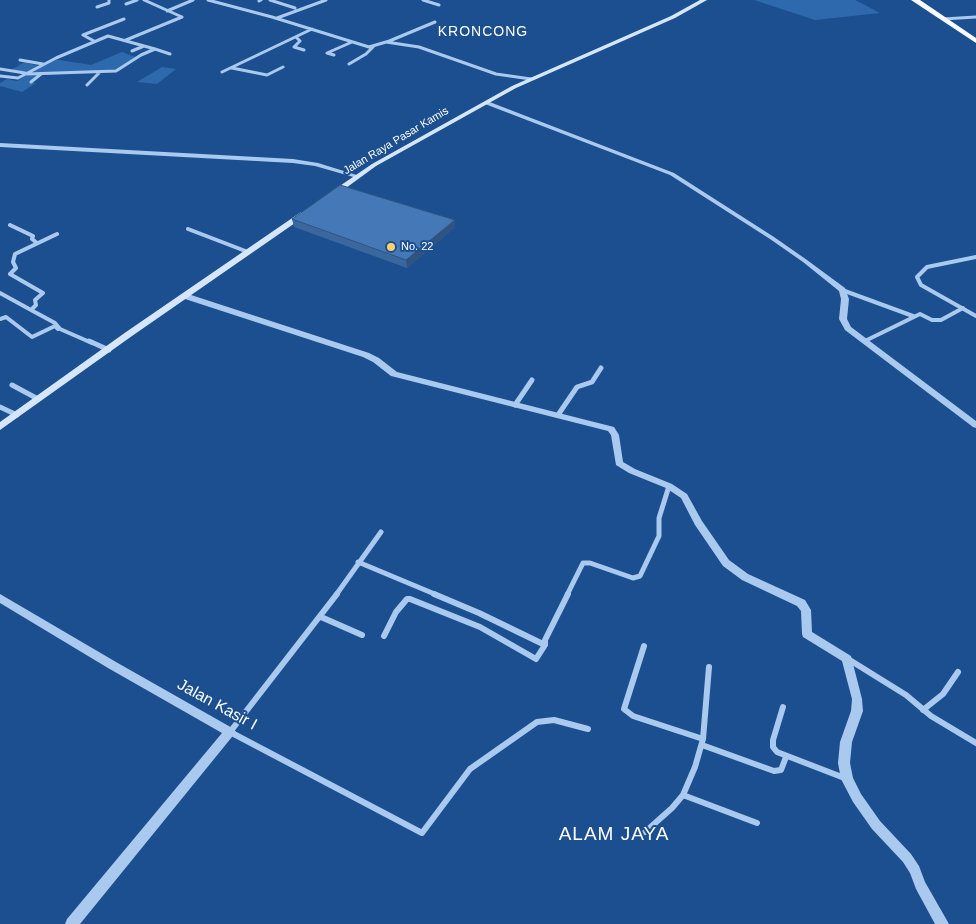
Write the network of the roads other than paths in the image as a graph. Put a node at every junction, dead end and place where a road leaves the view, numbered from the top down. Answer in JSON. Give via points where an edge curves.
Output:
{"nodes":[{"id":1,"x":109,"y":0,"type":"edge"},
{"id":2,"x":137,"y":0,"type":"edge"},
{"id":3,"x":144,"y":0,"type":"edge"},
{"id":4,"x":193,"y":0,"type":"edge"},
{"id":5,"x":208,"y":0,"type":"edge"},
{"id":6,"x":270,"y":0,"type":"edge"},
{"id":7,"x":314,"y":0,"type":"edge"},
{"id":8,"x":326,"y":0,"type":"edge"},
{"id":9,"x":423,"y":0,"type":"edge"},
{"id":10,"x":441,"y":0,"type":"edge"},
{"id":11,"x":704,"y":0,"type":"edge"},
{"id":12,"x":915,"y":0,"type":"edge"},
{"id":13,"x":922,"y":0,"type":"edge"},
{"id":14,"x":433,"y":3,"type":"junction"},
{"id":15,"x":126,"y":4,"type":"dead end"},
{"id":16,"x":439,"y":5,"type":"dead end"},
{"id":17,"x":97,"y":7,"type":"dead end"},
{"id":18,"x":295,"y":8,"type":"junction"},
{"id":19,"x":167,"y":11,"type":"junction"},
{"id":20,"x":272,"y":17,"type":"junction"},
{"id":21,"x":976,"y":17,"type":"edge"},
{"id":22,"x":277,"y":18,"type":"junction"},
{"id":23,"x":124,"y":19,"type":"dead end"},
{"id":24,"x":943,"y":19,"type":"junction"},
{"id":25,"x":953,"y":19,"type":"junction"},
{"id":26,"x":435,"y":22,"type":"dead end"},
{"id":27,"x":312,"y":29,"type":"junction"},
{"id":28,"x":976,"y":34,"type":"edge"},
{"id":29,"x":296,"y":36,"type":"junction"},
{"id":30,"x":126,"y":40,"type":"junction"},
{"id":31,"x":352,"y":41,"type":"junction"},
{"id":32,"x":976,"y":41,"type":"edge"},
{"id":33,"x":94,"y":42,"type":"junction"},
{"id":34,"x":386,"y":42,"type":"junction"},
{"id":35,"x":144,"y":46,"type":"junction"},
{"id":36,"x":373,"y":47,"type":"junction"},
{"id":37,"x":155,"y":49,"type":"junction"},
{"id":38,"x":304,"y":50,"type":"dead end"},
{"id":39,"x":132,"y":51,"type":"dead end"},
{"id":40,"x":170,"y":54,"type":"dead end"},
{"id":41,"x":334,"y":55,"type":"dead end"},
{"id":42,"x":20,"y":60,"type":"dead end"},
{"id":43,"x":43,"y":64,"type":"junction"},
{"id":44,"x":348,"y":64,"type":"dead end"},
{"id":45,"x":283,"y":67,"type":"dead end"},
{"id":46,"x":231,"y":68,"type":"junction"},
{"id":47,"x":1,"y":70,"type":"edge"},
{"id":48,"x":222,"y":72,"type":"dead end"},
{"id":49,"x":99,"y":73,"type":"junction"},
{"id":50,"x":26,"y":74,"type":"junction"},
{"id":51,"x":41,"y":74,"type":"junction"},
{"id":52,"x":0,"y":76,"type":"edge"},
{"id":53,"x":531,"y":79,"type":"junction"},
{"id":54,"x":30,"y":82,"type":"dead end"},
{"id":55,"x":87,"y":86,"type":"dead end"},
{"id":56,"x":487,"y":103,"type":"junction"},
{"id":57,"x":0,"y":144,"type":"edge"},
{"id":58,"x":357,"y":176,"type":"junction"},
{"id":59,"x":10,"y":225,"type":"dead end"},
{"id":60,"x":188,"y":229,"type":"dead end"},
{"id":61,"x":57,"y":234,"type":"dead end"},
{"id":62,"x":38,"y":244,"type":"junction"},
{"id":63,"x":248,"y":252,"type":"junction"},
{"id":64,"x":976,"y":257,"type":"edge"},
{"id":65,"x":842,"y":290,"type":"junction"},
{"id":66,"x":0,"y":293,"type":"edge"},
{"id":67,"x":185,"y":296,"type":"junction"},
{"id":68,"x":962,"y":308,"type":"junction"},
{"id":69,"x":31,"y":310,"type":"junction"},
{"id":70,"x":913,"y":316,"type":"junction"},
{"id":71,"x":976,"y":316,"type":"edge"},
{"id":72,"x":0,"y":319,"type":"edge"},
{"id":73,"x":867,"y":340,"type":"junction"},
{"id":74,"x":108,"y":350,"type":"junction"},
{"id":75,"x":601,"y":368,"type":"dead end"},
{"id":76,"x":532,"y":380,"type":"dead end"},
{"id":77,"x":12,"y":385,"type":"dead end"},
{"id":78,"x":38,"y":399,"type":"junction"},
{"id":79,"x":515,"y":405,"type":"junction"},
{"id":80,"x":0,"y":407,"type":"edge"},
{"id":81,"x":17,"y":415,"type":"junction"},
{"id":82,"x":558,"y":415,"type":"junction"},
{"id":83,"x":976,"y":425,"type":"edge"},
{"id":84,"x":0,"y":427,"type":"edge"},
{"id":85,"x":668,"y":486,"type":"junction"},
{"id":86,"x":381,"y":532,"type":"dead end"},
{"id":87,"x":358,"y":562,"type":"junction"},
{"id":88,"x":0,"y":598,"type":"edge"},
{"id":89,"x":321,"y":617,"type":"junction"},
{"id":90,"x":362,"y":635,"type":"dead end"},
{"id":91,"x":384,"y":636,"type":"dead end"},
{"id":92,"x":545,"y":645,"type":"junction"},
{"id":93,"x":644,"y":646,"type":"dead end"},
{"id":94,"x":847,"y":659,"type":"junction"},
{"id":95,"x":709,"y":667,"type":"dead end"},
{"id":96,"x":958,"y":672,"type":"dead end"},
{"id":97,"x":783,"y":707,"type":"dead end"},
{"id":98,"x":923,"y":710,"type":"junction"},
{"id":99,"x":588,"y":729,"type":"dead end"},
{"id":100,"x":230,"y":732,"type":"junction"},
{"id":101,"x":702,"y":742,"type":"junction"},
{"id":102,"x":976,"y":743,"type":"edge"},
{"id":103,"x":786,"y":757,"type":"junction"},
{"id":104,"x":847,"y":779,"type":"junction"},
{"id":105,"x":683,"y":795,"type":"junction"},
{"id":106,"x":757,"y":823,"type":"dead end"},
{"id":107,"x":645,"y":832,"type":"dead end"},
{"id":108,"x":72,"y":924,"type":"edge"},
{"id":109,"x":942,"y":924,"type":"edge"}],
"edges":[{"from":1,"to":17,"type":"street"},
{"from":2,"to":15,"type":"street"},
{"from":3,"to":19,"type":"street"},
{"from":4,"to":19,"type":"street"},
{"from":5,"to":20,"type":"street"},
{"from":6,"to":18,"type":"street"},
{"from":7,"to":18,"type":"street"},
{"from":8,"to":22,"type":"street"},
{"from":9,"to":14,"type":"street"},
{"from":10,"to":14,"type":"street"},
{"from":11,"to":53,"type":"main road","name":"Jalan Raya Pasar Kamis"},
{"from":12,"to":24,"type":"highway"},
{"from":13,"to":25,"type":"highway"},
{"from":14,"to":16,"type":"street"},
{"from":18,"to":20,"type":"street"},
{"from":19,"to":30,"type":"street","via":[[182,16]]},
{"from":20,"to":22,"type":"street"},
{"from":21,"to":25,"type":"street"},
{"from":22,"to":27,"type":"street"},
{"from":23,"to":33,"type":"street","via":[[83,35]]},
{"from":24,"to":25,"type":"street"},
{"from":24,"to":32,"type":"highway"},
{"from":25,"to":28,"type":"highway"},
{"from":26,"to":34,"type":"street"},
{"from":27,"to":29,"type":"street"},
{"from":27,"to":31,"type":"street"},
{"from":29,"to":38,"type":"street","via":[[300,41],[294,47]]},
{"from":29,"to":46,"type":"street"},
{"from":30,"to":33,"type":"street","via":[[109,36]]},
{"from":30,"to":35,"type":"street"},
{"from":31,"to":36,"type":"street"},
{"from":31,"to":41,"type":"street","via":[[326,53]]},
{"from":33,"to":43,"type":"street"},
{"from":34,"to":36,"type":"street"},
{"from":34,"to":53,"type":"street","via":[[422,47],[496,74]]},
{"from":35,"to":37,"type":"street"},
{"from":35,"to":39,"type":"street"},
{"from":36,"to":44,"type":"street"},
{"from":37,"to":40,"type":"street"},
{"from":37,"to":49,"type":"street","via":[[117,71]]},
{"from":42,"to":43,"type":"street"},
{"from":43,"to":50,"type":"street"},
{"from":45,"to":46,"type":"street","via":[[267,75]]},
{"from":46,"to":48,"type":"street"},
{"from":47,"to":50,"type":"street"},
{"from":49,"to":51,"type":"street"},
{"from":49,"to":55,"type":"street"},
{"from":50,"to":51,"type":"street"},
{"from":50,"to":52,"type":"street","via":[[15,79]]},
{"from":51,"to":54,"type":"street"},
{"from":53,"to":56,"type":"main road","name":"Jalan Raya Pasar Kamis"},
{"from":56,"to":58,"type":"main road","name":"Jalan Raya Pasar Kamis"},
{"from":56,"to":65,"type":"street","via":[[680,178],[805,260]]},
{"from":57,"to":58,"type":"street","via":[[293,161]]},
{"from":58,"to":63,"type":"main road","name":"Jalan Raya Pasar Kamis"},
{"from":59,"to":62,"type":"street","via":[[33,236]]},
{"from":60,"to":63,"type":"street"},
{"from":61,"to":62,"type":"street"},
{"from":62,"to":69,"type":"street","via":[[15,254],[13,262],[16,268],[10,274],[43,293]]},
{"from":63,"to":67,"type":"main road","name":"Jalan Raya Pasar Kamis"},
{"from":64,"to":68,"type":"street","via":[[934,265],[921,271],[917,277],[921,285]]},
{"from":65,"to":70,"type":"street"},
{"from":65,"to":73,"type":"street","via":[[845,324]]},
{"from":66,"to":69,"type":"street"},
{"from":67,"to":74,"type":"main road","name":"Jalan Raya Pasar Kamis"},
{"from":67,"to":79,"type":"street","via":[[366,355],[394,374]]},
{"from":68,"to":70,"type":"street","via":[[941,320],[920,314]]},
{"from":68,"to":71,"type":"street"},
{"from":69,"to":74,"type":"street","via":[[53,321],[60,329]]},
{"from":70,"to":73,"type":"street"},
{"from":72,"to":74,"type":"street","via":[[6,317],[32,338],[55,326]]},
{"from":73,"to":83,"type":"street"},
{"from":74,"to":78,"type":"main road","name":"Jalan Raya Pasar Kamis"},
{"from":75,"to":82,"type":"street","via":[[592,382],[577,387]]},
{"from":76,"to":79,"type":"street"},
{"from":77,"to":78,"type":"street"},
{"from":78,"to":81,"type":"main road","name":"Jalan Raya Pasar Kamis"},
{"from":79,"to":82,"type":"street"},
{"from":80,"to":81,"type":"street"},
{"from":81,"to":84,"type":"main road","name":"Jalan Raya Pasar Kamis"},
{"from":82,"to":85,"type":"street","via":[[611,429],[615,435],[619,463],[632,472]]},
{"from":85,"to":92,"type":"street","via":[[659,518],[659,536],[640,576],[633,578],[583,563]]},
{"from":85,"to":94,"type":"street","via":[[684,496],[726,563],[745,577],[801,603],[806,610],[807,634]]},
{"from":86,"to":87,"type":"street"},
{"from":87,"to":89,"type":"street"},
{"from":87,"to":92,"type":"street","via":[[478,612]]},
{"from":88,"to":100,"type":"street","name":"Jalan Kasir I"},
{"from":89,"to":90,"type":"street"},
{"from":89,"to":100,"type":"street"},
{"from":91,"to":92,"type":"street","via":[[396,612],[410,599],[480,627],[536,659]]},
{"from":93,"to":101,"type":"street","via":[[624,709],[633,716]]},
{"from":94,"to":98,"type":"street","via":[[906,695]]},
{"from":94,"to":104,"type":"street","via":[[857,699],[846,742],[844,763]]},
{"from":95,"to":101,"type":"street"},
{"from":96,"to":98,"type":"street","via":[[943,694]]},
{"from":97,"to":103,"type":"street","via":[[773,747]]},
{"from":98,"to":102,"type":"street"},
{"from":99,"to":100,"type":"street","name":"Jalan Kasir I","via":[[554,720],[537,722],[470,769],[422,833]]},
{"from":100,"to":108,"type":"street"},
{"from":101,"to":103,"type":"street","via":[[774,772],[781,770]]},
{"from":101,"to":105,"type":"street"},
{"from":103,"to":104,"type":"street"},
{"from":104,"to":109,"type":"street","via":[[876,825],[908,858]]},
{"from":105,"to":106,"type":"street"},
{"from":105,"to":107,"type":"street"}]}
